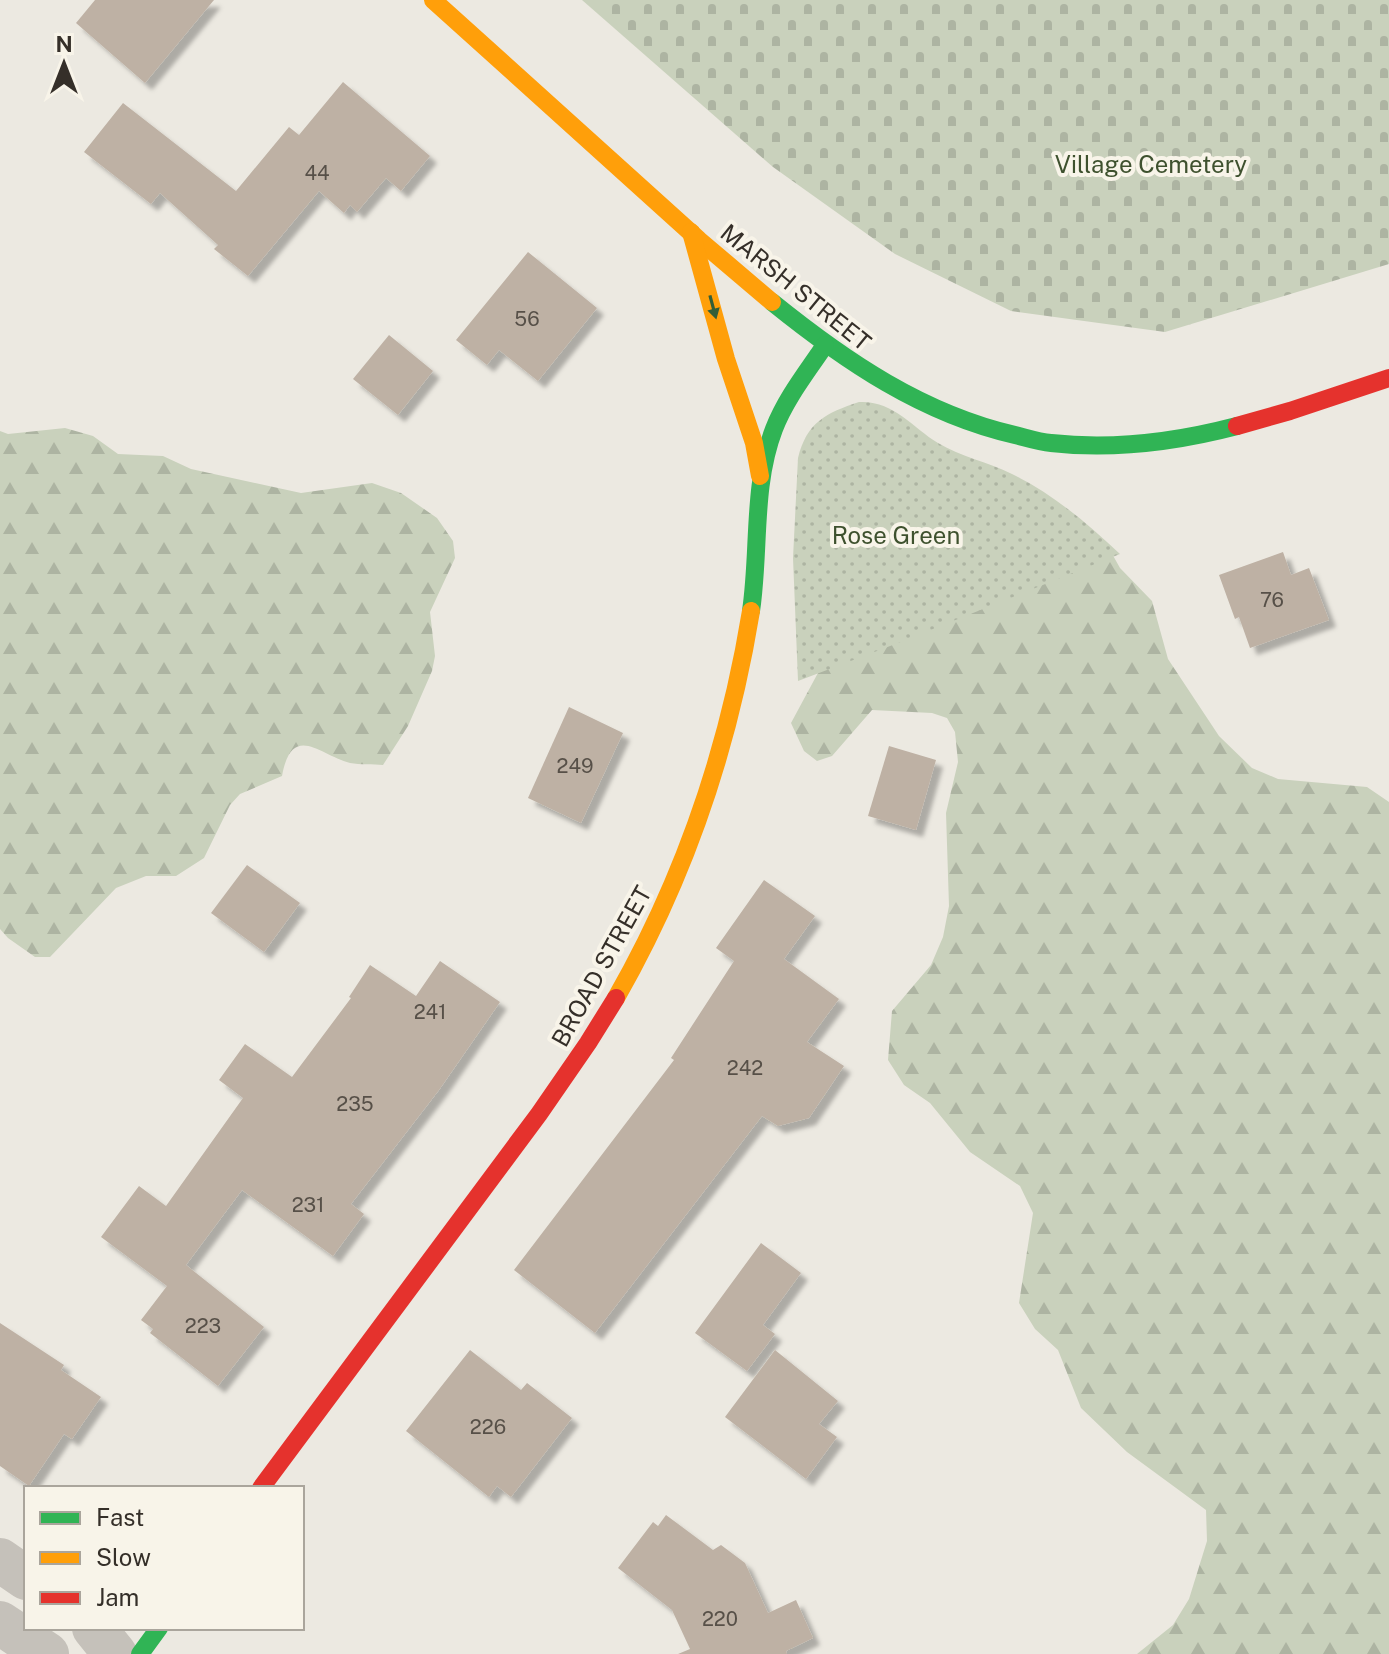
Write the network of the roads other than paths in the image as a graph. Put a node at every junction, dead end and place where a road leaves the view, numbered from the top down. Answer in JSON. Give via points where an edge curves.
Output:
{"nodes":[{"id":1,"x":433,"y":0,"type":"edge"},
{"id":2,"x":691,"y":232,"type":"junction"},
{"id":3,"x":825,"y":345,"type":"junction"},
{"id":4,"x":1389,"y":378,"type":"edge"},
{"id":5,"x":761,"y":499,"type":"junction"},
{"id":6,"x":262,"y":1486,"type":"edge"},
{"id":7,"x":0,"y":1560,"type":"edge"},
{"id":8,"x":24,"y":1577,"type":"edge"},
{"id":9,"x":0,"y":1623,"type":"edge"},
{"id":10,"x":96,"y":1630,"type":"edge"},
{"id":11,"x":158,"y":1630,"type":"edge"},
{"id":12,"x":47,"y":1654,"type":"edge"},
{"id":13,"x":115,"y":1654,"type":"edge"},
{"id":14,"x":140,"y":1654,"type":"edge"}],
"edges":[{"from":1,"to":2,"type":"street","name":"MARSH STREET"},
{"from":2,"to":3,"type":"street","name":"MARSH STREET"},
{"from":2,"to":5,"type":"street","one_way":true,"via":[[754,443]]},
{"from":3,"to":4,"type":"street","name":"MARSH STREET","via":[[882,382],[960,420],[1033,440],[1085,445],[1137,445],[1200,435]]},
{"from":3,"to":5,"type":"street","name":"BROAD STREET","via":[[780,414],[766,453]]},
{"from":5,"to":6,"type":"street","name":"BROAD STREET","via":[[754,584],[729,715],[687,850],[644,947],[588,1044],[528,1130]]},
{"from":7,"to":8,"type":"street"},
{"from":9,"to":12,"type":"street"},
{"from":10,"to":13,"type":"street"},
{"from":11,"to":14,"type":"street"}]}
